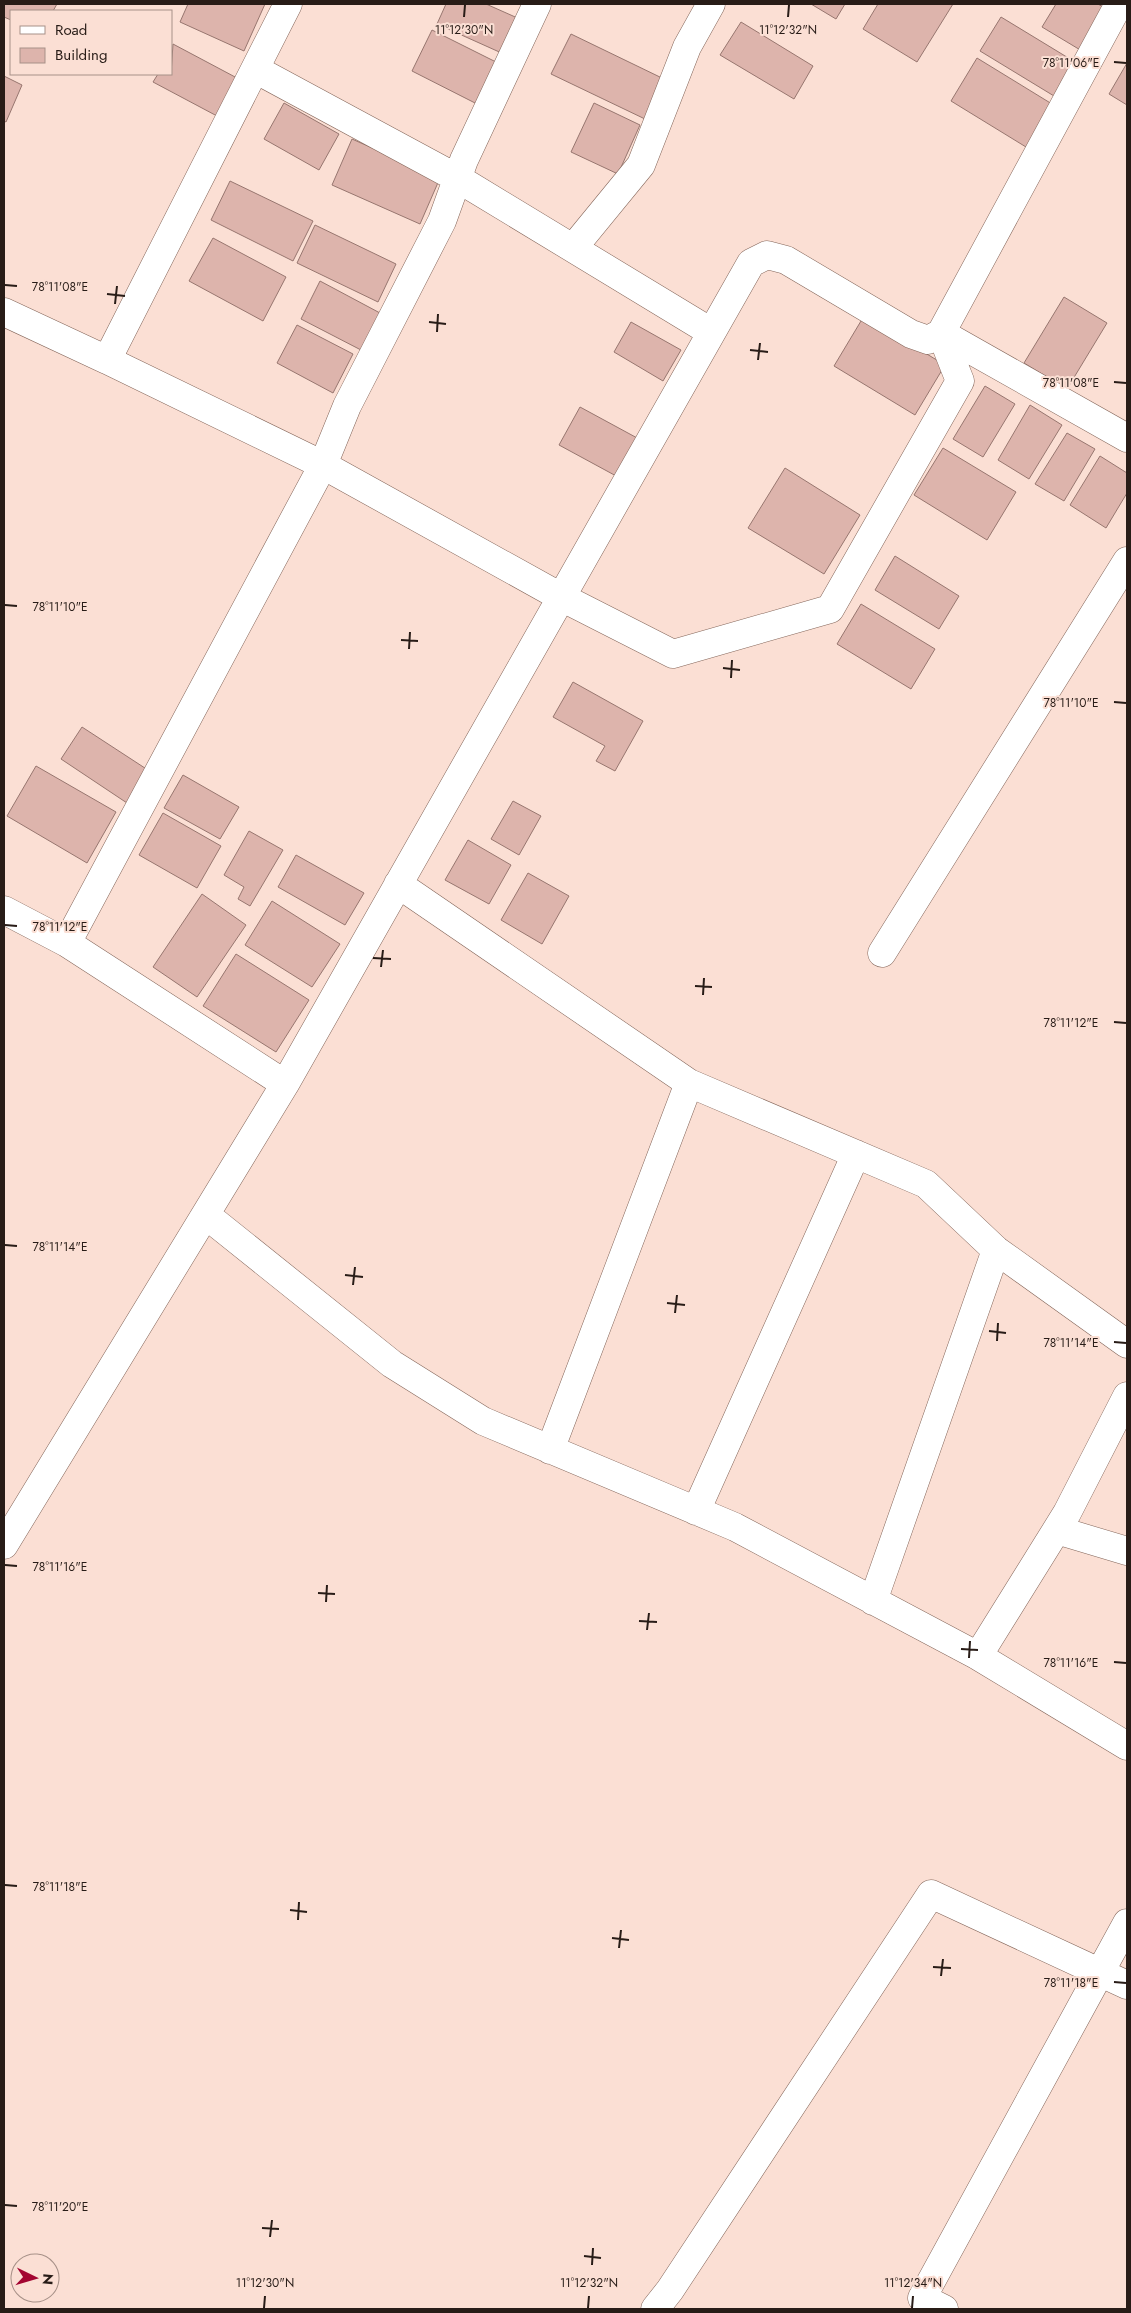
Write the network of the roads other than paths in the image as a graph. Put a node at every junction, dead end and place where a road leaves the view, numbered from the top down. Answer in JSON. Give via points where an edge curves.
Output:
{"nodes":[{"id":1,"x":288,"y":4,"type":"edge"},
{"id":2,"x":537,"y":4,"type":"edge"},
{"id":3,"x":711,"y":4,"type":"edge"},
{"id":4,"x":1119,"y":4,"type":"edge"},
{"id":5,"x":255,"y":69,"type":"junction"},
{"id":6,"x":457,"y":178,"type":"junction"},
{"id":7,"x":573,"y":248,"type":"junction"},
{"id":8,"x":4,"y":312,"type":"edge"},
{"id":9,"x":711,"y":332,"type":"junction"},
{"id":10,"x":941,"y":333,"type":"junction"},
{"id":11,"x":107,"y":360,"type":"junction"},
{"id":12,"x":1127,"y":438,"type":"edge"},
{"id":13,"x":323,"y":465,"type":"junction"},
{"id":14,"x":1127,"y":561,"type":"edge"},
{"id":15,"x":561,"y":597,"type":"junction"},
{"id":16,"x":398,"y":884,"type":"junction"},
{"id":17,"x":8,"y":921,"type":"edge"},
{"id":18,"x":67,"y":943,"type":"junction"},
{"id":19,"x":882,"y":953,"type":"dead end"},
{"id":20,"x":689,"y":1083,"type":"junction"},
{"id":21,"x":285,"y":1084,"type":"junction"},
{"id":22,"x":856,"y":1154,"type":"junction"},
{"id":23,"x":206,"y":1215,"type":"junction"},
{"id":24,"x":996,"y":1250,"type":"junction"},
{"id":25,"x":1127,"y":1344,"type":"edge"},
{"id":26,"x":1127,"y":1396,"type":"edge"},
{"id":27,"x":550,"y":1450,"type":"junction"},
{"id":28,"x":696,"y":1511,"type":"junction"},
{"id":29,"x":1057,"y":1530,"type":"junction"},
{"id":30,"x":4,"y":1545,"type":"edge"},
{"id":31,"x":1127,"y":1551,"type":"edge"},
{"id":32,"x":873,"y":1600,"type":"junction"},
{"id":33,"x":978,"y":1656,"type":"junction"},
{"id":34,"x":1127,"y":1746,"type":"edge"},
{"id":35,"x":1127,"y":1923,"type":"edge"},
{"id":36,"x":1100,"y":1973,"type":"junction"},
{"id":37,"x":1127,"y":1985,"type":"edge"},
{"id":38,"x":654,"y":2309,"type":"edge"},
{"id":39,"x":944,"y":2309,"type":"edge"}],
"edges":[{"from":1,"to":5,"type":"street"},
{"from":2,"to":6,"type":"street"},
{"from":3,"to":7,"type":"street","via":[[687,47],[641,166]]},
{"from":4,"to":10,"type":"street"},
{"from":5,"to":6,"type":"street"},
{"from":5,"to":11,"type":"street"},
{"from":6,"to":7,"type":"street"},
{"from":6,"to":13,"type":"street","via":[[442,221],[347,406]]},
{"from":7,"to":9,"type":"street"},
{"from":8,"to":11,"type":"street"},
{"from":9,"to":10,"type":"street","via":[[751,263],[766,255],[786,260],[911,334],[928,340]]},
{"from":9,"to":15,"type":"street"},
{"from":10,"to":12,"type":"street"},
{"from":10,"to":15,"type":"street","via":[[960,381],[830,609],[673,654]]},
{"from":11,"to":13,"type":"street"},
{"from":13,"to":15,"type":"street"},
{"from":13,"to":18,"type":"street"},
{"from":14,"to":19,"type":"street"},
{"from":15,"to":16,"type":"street"},
{"from":16,"to":20,"type":"street"},
{"from":16,"to":21,"type":"street"},
{"from":17,"to":18,"type":"street"},
{"from":18,"to":21,"type":"street"},
{"from":20,"to":22,"type":"street"},
{"from":20,"to":27,"type":"street"},
{"from":21,"to":23,"type":"street"},
{"from":22,"to":24,"type":"street","via":[[926,1184]]},
{"from":22,"to":28,"type":"street"},
{"from":23,"to":27,"type":"street","via":[[392,1364],[483,1421]]},
{"from":23,"to":30,"type":"street"},
{"from":24,"to":25,"type":"street"},
{"from":24,"to":32,"type":"street"},
{"from":26,"to":29,"type":"street"},
{"from":27,"to":28,"type":"street"},
{"from":28,"to":32,"type":"street","via":[[735,1527]]},
{"from":29,"to":31,"type":"street"},
{"from":29,"to":33,"type":"street"},
{"from":32,"to":33,"type":"street"},
{"from":33,"to":34,"type":"street"},
{"from":35,"to":36,"type":"street"},
{"from":36,"to":37,"type":"street"},
{"from":36,"to":38,"type":"street","via":[[931,1894]]},
{"from":36,"to":39,"type":"street","via":[[922,2298]]}]}
